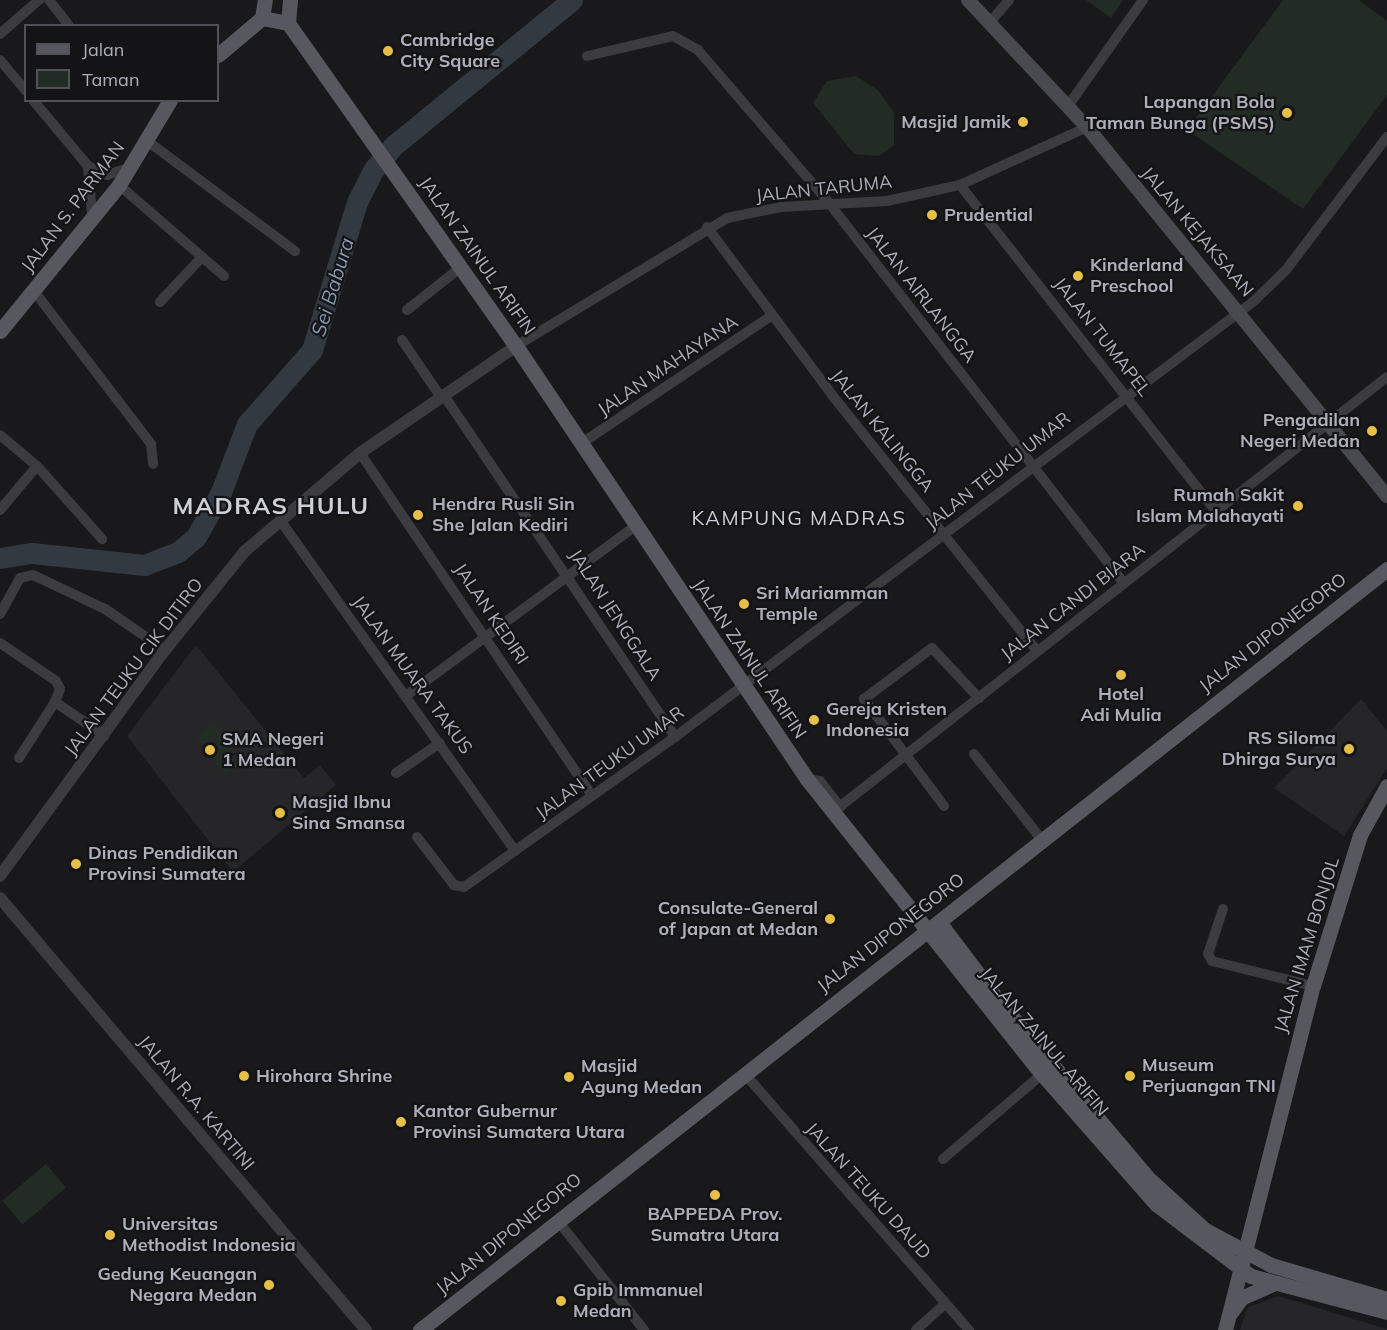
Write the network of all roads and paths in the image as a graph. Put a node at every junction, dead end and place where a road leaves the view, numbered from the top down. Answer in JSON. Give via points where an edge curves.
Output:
{"nodes":[{"id":1,"x":39,"y":0,"type":"edge"},
{"id":2,"x":49,"y":0,"type":"edge"},
{"id":3,"x":265,"y":0,"type":"edge"},
{"id":4,"x":290,"y":0,"type":"edge"},
{"id":5,"x":969,"y":0,"type":"edge"},
{"id":6,"x":1009,"y":0,"type":"edge"},
{"id":7,"x":1143,"y":0,"type":"edge"},
{"id":8,"x":262,"y":18,"type":"junction"},
{"id":9,"x":990,"y":22,"type":"junction"},
{"id":10,"x":288,"y":23,"type":"junction"},
{"id":11,"x":67,"y":24,"type":"edge"},
{"id":12,"x":0,"y":34,"type":"edge"},
{"id":13,"x":219,"y":54,"type":"edge"},
{"id":14,"x":587,"y":56,"type":"dead end"},
{"id":15,"x":0,"y":60,"type":"edge"},
{"id":16,"x":24,"y":89,"type":"edge"},
{"id":17,"x":35,"y":102,"type":"edge"},
{"id":18,"x":170,"y":102,"type":"edge"},
{"id":19,"x":1068,"y":106,"type":"junction"},
{"id":20,"x":1087,"y":127,"type":"junction"},
{"id":21,"x":1387,"y":136,"type":"edge"},
{"id":22,"x":146,"y":140,"type":"junction"},
{"id":23,"x":133,"y":164,"type":"junction"},
{"id":24,"x":88,"y":166,"type":"junction"},
{"id":25,"x":119,"y":185,"type":"junction"},
{"id":26,"x":960,"y":185,"type":"junction"},
{"id":27,"x":829,"y":203,"type":"junction"},
{"id":28,"x":91,"y":219,"type":"junction"},
{"id":29,"x":707,"y":226,"type":"junction"},
{"id":30,"x":295,"y":251,"type":"dead end"},
{"id":31,"x":202,"y":257,"type":"junction"},
{"id":32,"x":461,"y":267,"type":"junction"},
{"id":33,"x":224,"y":276,"type":"dead end"},
{"id":34,"x":34,"y":291,"type":"junction"},
{"id":35,"x":160,"y":302,"type":"dead end"},
{"id":36,"x":407,"y":310,"type":"dead end"},
{"id":37,"x":1240,"y":311,"type":"junction"},
{"id":38,"x":771,"y":316,"type":"junction"},
{"id":39,"x":0,"y":331,"type":"edge"},
{"id":40,"x":402,"y":340,"type":"dead end"},
{"id":41,"x":516,"y":346,"type":"junction"},
{"id":42,"x":1387,"y":376,"type":"edge"},
{"id":43,"x":1125,"y":393,"type":"junction"},
{"id":44,"x":441,"y":395,"type":"junction"},
{"id":45,"x":1327,"y":424,"type":"junction"},
{"id":46,"x":0,"y":435,"type":"edge"},
{"id":47,"x":582,"y":443,"type":"junction"},
{"id":48,"x":360,"y":453,"type":"junction"},
{"id":49,"x":153,"y":464,"type":"dead end"},
{"id":50,"x":37,"y":466,"type":"junction"},
{"id":51,"x":1032,"y":466,"type":"junction"},
{"id":52,"x":1387,"y":496,"type":"edge"},
{"id":53,"x":0,"y":510,"type":"edge"},
{"id":54,"x":1216,"y":512,"type":"junction"},
{"id":55,"x":279,"y":520,"type":"junction"},
{"id":56,"x":637,"y":525,"type":"junction"},
{"id":57,"x":944,"y":535,"type":"junction"},
{"id":58,"x":102,"y":539,"type":"dead end"},
{"id":59,"x":1387,"y":569,"type":"edge"},
{"id":60,"x":571,"y":576,"type":"junction"},
{"id":61,"x":1124,"y":583,"type":"junction"},
{"id":62,"x":0,"y":614,"type":"edge"},
{"id":63,"x":486,"y":636,"type":"junction"},
{"id":64,"x":0,"y":643,"type":"edge"},
{"id":65,"x":165,"y":650,"type":"junction"},
{"id":66,"x":1037,"y":651,"type":"junction"},
{"id":67,"x":742,"y":684,"type":"junction"},
{"id":68,"x":407,"y":694,"type":"junction"},
{"id":69,"x":979,"y":698,"type":"junction"},
{"id":70,"x":55,"y":702,"type":"junction"},
{"id":71,"x":105,"y":736,"type":"junction"},
{"id":72,"x":675,"y":737,"type":"junction"},
{"id":73,"x":440,"y":743,"type":"junction"},
{"id":74,"x":974,"y":754,"type":"dead end"},
{"id":75,"x":905,"y":757,"type":"junction"},
{"id":76,"x":19,"y":759,"type":"dead end"},
{"id":77,"x":396,"y":773,"type":"dead end"},
{"id":78,"x":1387,"y":786,"type":"edge"},
{"id":79,"x":592,"y":796,"type":"junction"},
{"id":80,"x":944,"y":806,"type":"dead end"},
{"id":81,"x":836,"y":810,"type":"junction"},
{"id":82,"x":417,"y":837,"type":"dead end"},
{"id":83,"x":1042,"y":840,"type":"junction"},
{"id":84,"x":516,"y":851,"type":"junction"},
{"id":85,"x":0,"y":876,"type":"edge"},
{"id":86,"x":0,"y":898,"type":"edge"},
{"id":87,"x":1223,"y":909,"type":"dead end"},
{"id":88,"x":939,"y":922,"type":"junction"},
{"id":89,"x":927,"y":932,"type":"junction"},
{"id":90,"x":1313,"y":986,"type":"junction"},
{"id":91,"x":744,"y":1073,"type":"junction"},
{"id":92,"x":1042,"y":1074,"type":"junction"},
{"id":93,"x":1065,"y":1090,"type":"junction"},
{"id":94,"x":943,"y":1159,"type":"dead end"},
{"id":95,"x":558,"y":1221,"type":"junction"},
{"id":96,"x":1242,"y":1251,"type":"junction"},
{"id":97,"x":1237,"y":1269,"type":"junction"},
{"id":98,"x":1274,"y":1283,"type":"junction"},
{"id":99,"x":1387,"y":1299,"type":"edge"},
{"id":100,"x":945,"y":1304,"type":"junction"},
{"id":101,"x":1387,"y":1312,"type":"edge"},
{"id":102,"x":1227,"y":1323,"type":"edge"},
{"id":103,"x":366,"y":1330,"type":"edge"},
{"id":104,"x":420,"y":1330,"type":"edge"},
{"id":105,"x":644,"y":1330,"type":"edge"},
{"id":106,"x":916,"y":1330,"type":"edge"},
{"id":107,"x":969,"y":1330,"type":"edge"}],
"edges":[{"from":1,"to":12,"type":"street"},
{"from":2,"to":11,"type":"street"},
{"from":3,"to":8,"type":"main road"},
{"from":4,"to":10,"type":"main road"},
{"from":5,"to":9,"type":"main road","name":"JALAN KEJAKSAAN"},
{"from":6,"to":9,"type":"street"},
{"from":7,"to":19,"type":"street"},
{"from":8,"to":10,"type":"main road"},
{"from":8,"to":13,"type":"main road"},
{"from":9,"to":19,"type":"main road","name":"JALAN KEJAKSAAN"},
{"from":10,"to":32,"type":"main road","name":"JALAN ZAINUL ARIFIN"},
{"from":14,"to":27,"type":"street","name":"JALAN AIRLANGGA","via":[[644,39],[681,38],[698,50]]},
{"from":15,"to":16,"type":"street"},
{"from":17,"to":24,"type":"street"},
{"from":18,"to":22,"type":"main road","name":"JALAN S. PARMAN"},
{"from":19,"to":20,"type":"main road","name":"JALAN KEJAKSAAN"},
{"from":20,"to":26,"type":"street","name":"JALAN TARUMA"},
{"from":20,"to":37,"type":"main road","name":"JALAN KEJAKSAAN"},
{"from":21,"to":37,"type":"street","name":"JALAN TEUKU UMAR","via":[[1286,270]]},
{"from":22,"to":23,"type":"main road","name":"JALAN S. PARMAN"},
{"from":22,"to":30,"type":"street"},
{"from":23,"to":24,"type":"street","via":[[116,174]]},
{"from":23,"to":25,"type":"main road","name":"JALAN S. PARMAN"},
{"from":24,"to":28,"type":"street","via":[[94,190]]},
{"from":25,"to":28,"type":"main road","name":"JALAN S. PARMAN"},
{"from":25,"to":31,"type":"street"},
{"from":26,"to":27,"type":"street","name":"JALAN TARUMA","via":[[887,201]]},
{"from":26,"to":43,"type":"street","name":"JALAN TUMAPEL"},
{"from":27,"to":29,"type":"street","name":"JALAN TARUMA","via":[[781,207]]},
{"from":27,"to":51,"type":"street","name":"JALAN AIRLANGGA"},
{"from":28,"to":34,"type":"main road","name":"JALAN S. PARMAN"},
{"from":29,"to":38,"type":"street","name":"JALAN KALINGGA"},
{"from":29,"to":41,"type":"street","name":"JALAN TARUMA"},
{"from":31,"to":33,"type":"street"},
{"from":31,"to":35,"type":"street"},
{"from":32,"to":36,"type":"street"},
{"from":32,"to":41,"type":"main road","name":"JALAN ZAINUL ARIFIN"},
{"from":34,"to":39,"type":"main road","name":"JALAN S. PARMAN"},
{"from":34,"to":49,"type":"street","via":[[151,444]]},
{"from":37,"to":43,"type":"street","name":"JALAN TEUKU UMAR"},
{"from":37,"to":45,"type":"main road","name":"JALAN KEJAKSAAN"},
{"from":38,"to":47,"type":"street","name":"JALAN MAHAYANA"},
{"from":38,"to":57,"type":"street","name":"JALAN KALINGGA"},
{"from":40,"to":44,"type":"street","name":"JALAN JENGGALA"},
{"from":41,"to":44,"type":"street","name":"JALAN TEUKU CIK DITIRO"},
{"from":41,"to":47,"type":"main road","name":"JALAN ZAINUL ARIFIN"},
{"from":42,"to":45,"type":"street","name":"JALAN CANDI BIARA"},
{"from":43,"to":51,"type":"street","name":"JALAN TEUKU UMAR"},
{"from":43,"to":54,"type":"street","name":"JALAN TUMAPEL"},
{"from":44,"to":48,"type":"street","name":"JALAN TEUKU CIK DITIRO"},
{"from":44,"to":60,"type":"street","name":"JALAN JENGGALA"},
{"from":45,"to":52,"type":"main road","name":"JALAN KEJAKSAAN"},
{"from":45,"to":54,"type":"street","name":"JALAN CANDI BIARA"},
{"from":46,"to":50,"type":"street"},
{"from":47,"to":56,"type":"main road","name":"JALAN ZAINUL ARIFIN"},
{"from":48,"to":55,"type":"street","name":"JALAN TEUKU CIK DITIRO"},
{"from":48,"to":63,"type":"street","name":"JALAN KEDIRI"},
{"from":50,"to":53,"type":"street"},
{"from":50,"to":58,"type":"street"},
{"from":51,"to":57,"type":"street","name":"JALAN TEUKU UMAR"},
{"from":51,"to":61,"type":"street","name":"JALAN AIRLANGGA"},
{"from":54,"to":61,"type":"street","name":"JALAN CANDI BIARA"},
{"from":55,"to":65,"type":"street","name":"JALAN TEUKU CIK DITIRO","via":[[245,551]]},
{"from":55,"to":68,"type":"street","name":"JALAN MUARA TAKUS"},
{"from":56,"to":60,"type":"street"},
{"from":56,"to":67,"type":"main road","name":"JALAN ZAINUL ARIFIN"},
{"from":57,"to":66,"type":"street","name":"JALAN KALINGGA"},
{"from":57,"to":67,"type":"street","name":"JALAN TEUKU UMAR"},
{"from":59,"to":83,"type":"main road","name":"JALAN DIPONEGORO"},
{"from":60,"to":63,"type":"street"},
{"from":60,"to":72,"type":"street","name":"JALAN JENGGALA"},
{"from":61,"to":66,"type":"street","name":"JALAN CANDI BIARA"},
{"from":62,"to":65,"type":"street","via":[[20,578],[33,575],[105,609]]},
{"from":63,"to":68,"type":"street"},
{"from":63,"to":79,"type":"street","name":"JALAN KEDIRI"},
{"from":64,"to":70,"type":"street","via":[[56,681],[60,689]]},
{"from":65,"to":71,"type":"street","name":"JALAN TEUKU CIK DITIRO"},
{"from":66,"to":69,"type":"street","name":"JALAN CANDI BIARA"},
{"from":67,"to":72,"type":"street","name":"JALAN TEUKU UMAR"},
{"from":67,"to":81,"type":"main road","name":"JALAN ZAINUL ARIFIN","via":[[807,779]]},
{"from":68,"to":73,"type":"street","name":"JALAN MUARA TAKUS"},
{"from":69,"to":75,"type":"street","name":"JALAN CANDI BIARA"},
{"from":69,"to":75,"type":"street","via":[[932,648],[865,696]]},
{"from":70,"to":71,"type":"street"},
{"from":70,"to":76,"type":"street"},
{"from":71,"to":85,"type":"street","name":"JALAN TEUKU CIK DITIRO"},
{"from":72,"to":79,"type":"street","name":"JALAN TEUKU UMAR"},
{"from":73,"to":77,"type":"street"},
{"from":73,"to":84,"type":"street","name":"JALAN MUARA TAKUS"},
{"from":74,"to":83,"type":"street"},
{"from":75,"to":80,"type":"street"},
{"from":75,"to":81,"type":"street","name":"JALAN CANDI BIARA"},
{"from":78,"to":90,"type":"main road","name":"JALAN IMAM BONJOL","via":[[1360,835]]},
{"from":79,"to":84,"type":"street","name":"JALAN TEUKU UMAR"},
{"from":81,"to":89,"type":"main road","name":"JALAN ZAINUL ARIFIN"},
{"from":82,"to":84,"type":"street","name":"JALAN TEUKU UMAR","via":[[454,885],[468,885]]},
{"from":83,"to":88,"type":"main road","name":"JALAN DIPONEGORO"},
{"from":86,"to":103,"type":"street","name":"JALAN R.A. KARTINI"},
{"from":87,"to":90,"type":"street","via":[[1210,959]]},
{"from":88,"to":89,"type":"main road","name":"JALAN DIPONEGORO"},
{"from":88,"to":93,"type":"main road","name":"JALAN ZAINUL ARIFIN"},
{"from":89,"to":91,"type":"main road","name":"JALAN DIPONEGORO"},
{"from":89,"to":92,"type":"main road","name":"JALAN ZAINUL ARIFIN"},
{"from":90,"to":96,"type":"main road","name":"JALAN IMAM BONJOL"},
{"from":91,"to":95,"type":"main road","name":"JALAN DIPONEGORO"},
{"from":91,"to":100,"type":"street","name":"JALAN TEUKU DAUD"},
{"from":92,"to":93,"type":"main road","name":"JALAN ZAINUL ARIFIN"},
{"from":92,"to":94,"type":"street"},
{"from":93,"to":96,"type":"main road","name":"JALAN ZAINUL ARIFIN","via":[[1165,1195],[1205,1230]]},
{"from":93,"to":97,"type":"main road","name":"JALAN ZAINUL ARIFIN","via":[[1156,1204]]},
{"from":95,"to":104,"type":"main road","name":"JALAN DIPONEGORO"},
{"from":95,"to":105,"type":"street"},
{"from":96,"to":97,"type":"main road","name":"JALAN IMAM BONJOL"},
{"from":96,"to":99,"type":"main road","name":"JALAN ZAINUL ARIFIN"},
{"from":97,"to":98,"type":"main road","name":"JALAN ZAINUL ARIFIN"},
{"from":97,"to":102,"type":"main road","name":"JALAN IMAM BONJOL"},
{"from":98,"to":101,"type":"main road","name":"JALAN ZAINUL ARIFIN"},
{"from":98,"to":102,"type":"main road","via":[[1241,1298]]},
{"from":100,"to":106,"type":"street"},
{"from":100,"to":107,"type":"street","name":"JALAN TEUKU DAUD"}]}
